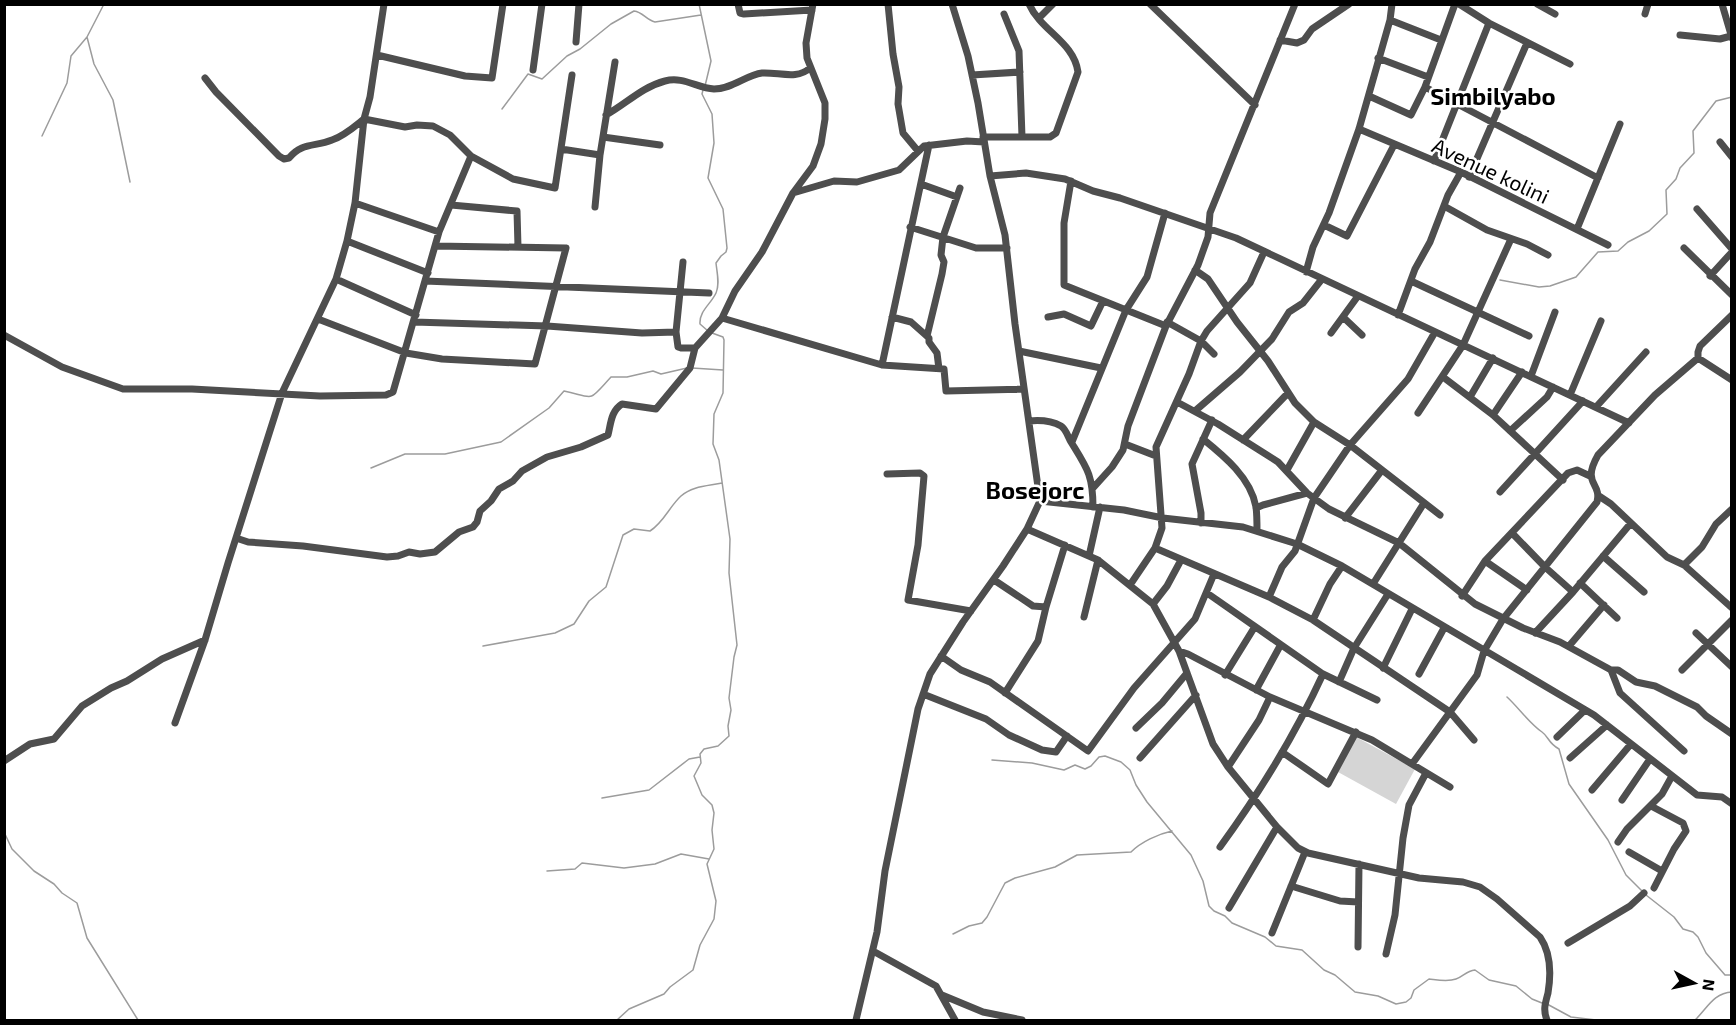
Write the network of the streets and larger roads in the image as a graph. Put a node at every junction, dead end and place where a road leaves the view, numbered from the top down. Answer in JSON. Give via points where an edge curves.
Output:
{"nodes":[{"id":1,"x":384,"y":4,"type":"edge"},
{"id":2,"x":503,"y":4,"type":"edge"},
{"id":3,"x":542,"y":4,"type":"edge"},
{"id":4,"x":579,"y":4,"type":"edge"},
{"id":5,"x":738,"y":4,"type":"edge"},
{"id":6,"x":888,"y":4,"type":"edge"},
{"id":7,"x":952,"y":4,"type":"edge"},
{"id":8,"x":1029,"y":4,"type":"edge"},
{"id":9,"x":1053,"y":4,"type":"edge"},
{"id":10,"x":1150,"y":4,"type":"edge"},
{"id":11,"x":1294,"y":4,"type":"edge"},
{"id":12,"x":1349,"y":4,"type":"edge"},
{"id":13,"x":1392,"y":4,"type":"edge"},
{"id":14,"x":1457,"y":4,"type":"edge"},
{"id":15,"x":1648,"y":4,"type":"edge"},
{"id":16,"x":1722,"y":4,"type":"edge"},
{"id":17,"x":1540,"y":5,"type":"edge"},
{"id":18,"x":812,"y":7,"type":"edge"},
{"id":19,"x":1004,"y":14,"type":"dead end"},
{"id":20,"x":1555,"y":14,"type":"dead end"},
{"id":21,"x":1645,"y":14,"type":"dead end"},
{"id":22,"x":1039,"y":18,"type":"junction"},
{"id":23,"x":1390,"y":20,"type":"junction"},
{"id":24,"x":1489,"y":23,"type":"junction"},
{"id":25,"x":1680,"y":35,"type":"dead end"},
{"id":26,"x":1731,"y":37,"type":"edge"},
{"id":27,"x":1280,"y":40,"type":"junction"},
{"id":28,"x":1441,"y":40,"type":"junction"},
{"id":29,"x":576,"y":42,"type":"dead end"},
{"id":30,"x":1527,"y":43,"type":"junction"},
{"id":31,"x":377,"y":55,"type":"junction"},
{"id":32,"x":1378,"y":58,"type":"junction"},
{"id":33,"x":615,"y":62,"type":"dead end"},
{"id":34,"x":1570,"y":64,"type":"dead end"},
{"id":35,"x":810,"y":68,"type":"junction"},
{"id":36,"x":533,"y":70,"type":"dead end"},
{"id":37,"x":1020,"y":72,"type":"junction"},
{"id":38,"x":572,"y":75,"type":"dead end"},
{"id":39,"x":972,"y":75,"type":"junction"},
{"id":40,"x":1428,"y":76,"type":"junction"},
{"id":41,"x":205,"y":78,"type":"dead end"},
{"id":42,"x":1425,"y":87,"type":"junction"},
{"id":43,"x":1369,"y":96,"type":"junction"},
{"id":44,"x":1458,"y":103,"type":"junction"},
{"id":45,"x":1255,"y":105,"type":"junction"},
{"id":46,"x":606,"y":115,"type":"junction"},
{"id":47,"x":364,"y":119,"type":"junction"},
{"id":48,"x":1494,"y":123,"type":"junction"},
{"id":49,"x":1620,"y":124,"type":"dead end"},
{"id":50,"x":1359,"y":129,"type":"junction"},
{"id":51,"x":603,"y":137,"type":"junction"},
{"id":52,"x":1022,"y":137,"type":"junction"},
{"id":53,"x":984,"y":139,"type":"junction"},
{"id":54,"x":1720,"y":142,"type":"dead end"},
{"id":55,"x":660,"y":145,"type":"dead end"},
{"id":56,"x":929,"y":145,"type":"junction"},
{"id":57,"x":1394,"y":145,"type":"junction"},
{"id":58,"x":561,"y":149,"type":"junction"},
{"id":59,"x":918,"y":151,"type":"junction"},
{"id":60,"x":600,"y":155,"type":"junction"},
{"id":61,"x":471,"y":156,"type":"junction"},
{"id":62,"x":1731,"y":157,"type":"edge"},
{"id":63,"x":1434,"y":161,"type":"junction"},
{"id":64,"x":1461,"y":172,"type":"junction"},
{"id":65,"x":990,"y":176,"type":"junction"},
{"id":66,"x":1469,"y":177,"type":"junction"},
{"id":67,"x":1598,"y":178,"type":"junction"},
{"id":68,"x":1071,"y":181,"type":"junction"},
{"id":69,"x":921,"y":184,"type":"junction"},
{"id":70,"x":960,"y":189,"type":"dead end"},
{"id":71,"x":793,"y":193,"type":"junction"},
{"id":72,"x":957,"y":197,"type":"junction"},
{"id":73,"x":355,"y":203,"type":"junction"},
{"id":74,"x":450,"y":205,"type":"junction"},
{"id":75,"x":1444,"y":206,"type":"junction"},
{"id":76,"x":595,"y":207,"type":"dead end"},
{"id":77,"x":1697,"y":209,"type":"dead end"},
{"id":78,"x":1165,"y":213,"type":"junction"},
{"id":79,"x":1324,"y":225,"type":"junction"},
{"id":80,"x":910,"y":227,"type":"junction"},
{"id":81,"x":1208,"y":228,"type":"junction"},
{"id":82,"x":1577,"y":229,"type":"junction"},
{"id":83,"x":439,"y":232,"type":"junction"},
{"id":84,"x":943,"y":237,"type":"junction"},
{"id":85,"x":1510,"y":239,"type":"junction"},
{"id":86,"x":347,"y":241,"type":"junction"},
{"id":87,"x":1608,"y":244,"type":"dead end"},
{"id":88,"x":435,"y":246,"type":"junction"},
{"id":89,"x":518,"y":248,"type":"junction"},
{"id":90,"x":1007,"y":248,"type":"junction"},
{"id":91,"x":1684,"y":248,"type":"dead end"},
{"id":92,"x":1731,"y":250,"type":"edge"},
{"id":93,"x":1264,"y":252,"type":"junction"},
{"id":94,"x":1548,"y":255,"type":"dead end"},
{"id":95,"x":683,"y":262,"type":"dead end"},
{"id":96,"x":1195,"y":270,"type":"junction"},
{"id":97,"x":1306,"y":272,"type":"junction"},
{"id":98,"x":428,"y":273,"type":"junction"},
{"id":99,"x":1710,"y":276,"type":"junction"},
{"id":100,"x":336,"y":279,"type":"junction"},
{"id":101,"x":1322,"y":279,"type":"junction"},
{"id":102,"x":425,"y":281,"type":"junction"},
{"id":103,"x":1411,"y":281,"type":"junction"},
{"id":104,"x":556,"y":288,"type":"junction"},
{"id":105,"x":681,"y":293,"type":"junction"},
{"id":106,"x":709,"y":293,"type":"dead end"},
{"id":107,"x":1731,"y":295,"type":"edge"},
{"id":108,"x":1358,"y":296,"type":"junction"},
{"id":109,"x":1103,"y":301,"type":"junction"},
{"id":110,"x":1228,"y":308,"type":"junction"},
{"id":111,"x":1126,"y":310,"type":"junction"},
{"id":112,"x":1478,"y":312,"type":"junction"},
{"id":113,"x":1555,"y":312,"type":"dead end"},
{"id":114,"x":1398,"y":315,"type":"junction"},
{"id":115,"x":1731,"y":315,"type":"edge"},
{"id":116,"x":892,"y":317,"type":"junction"},
{"id":117,"x":1048,"y":317,"type":"dead end"},
{"id":118,"x":1343,"y":317,"type":"junction"},
{"id":119,"x":415,"y":318,"type":"junction"},
{"id":120,"x":722,"y":318,"type":"junction"},
{"id":121,"x":318,"y":319,"type":"junction"},
{"id":122,"x":1601,"y":321,"type":"dead end"},
{"id":123,"x":1167,"y":324,"type":"junction"},
{"id":124,"x":547,"y":326,"type":"junction"},
{"id":125,"x":676,"y":332,"type":"junction"},
{"id":126,"x":1435,"y":332,"type":"junction"},
{"id":127,"x":1331,"y":333,"type":"dead end"},
{"id":128,"x":4,"y":335,"type":"edge"},
{"id":129,"x":1362,"y":335,"type":"dead end"},
{"id":130,"x":927,"y":336,"type":"junction"},
{"id":131,"x":1529,"y":336,"type":"dead end"},
{"id":132,"x":1202,"y":341,"type":"junction"},
{"id":133,"x":1463,"y":345,"type":"junction"},
{"id":134,"x":695,"y":348,"type":"junction"},
{"id":135,"x":1019,"y":351,"type":"junction"},
{"id":136,"x":1260,"y":351,"type":"junction"},
{"id":137,"x":1646,"y":352,"type":"dead end"},
{"id":138,"x":406,"y":353,"type":"junction"},
{"id":139,"x":1214,"y":354,"type":"dead end"},
{"id":140,"x":1493,"y":358,"type":"junction"},
{"id":141,"x":1698,"y":358,"type":"junction"},
{"id":142,"x":882,"y":365,"type":"junction"},
{"id":143,"x":1101,"y":368,"type":"junction"},
{"id":144,"x":939,"y":369,"type":"junction"},
{"id":145,"x":1522,"y":372,"type":"junction"},
{"id":146,"x":1531,"y":376,"type":"junction"},
{"id":147,"x":1443,"y":377,"type":"junction"},
{"id":148,"x":1731,"y":380,"type":"edge"},
{"id":149,"x":1553,"y":387,"type":"junction"},
{"id":150,"x":1024,"y":389,"type":"junction"},
{"id":151,"x":282,"y":393,"type":"junction"},
{"id":152,"x":1288,"y":393,"type":"junction"},
{"id":153,"x":1570,"y":395,"type":"junction"},
{"id":154,"x":1470,"y":397,"type":"junction"},
{"id":155,"x":1583,"y":401,"type":"junction"},
{"id":156,"x":1177,"y":402,"type":"junction"},
{"id":157,"x":1596,"y":407,"type":"junction"},
{"id":158,"x":1195,"y":411,"type":"junction"},
{"id":159,"x":1418,"y":413,"type":"dead end"},
{"id":160,"x":1493,"y":416,"type":"junction"},
{"id":161,"x":1212,"y":420,"type":"junction"},
{"id":162,"x":1029,"y":421,"type":"junction"},
{"id":163,"x":1314,"y":422,"type":"junction"},
{"id":164,"x":1629,"y":423,"type":"junction"},
{"id":165,"x":1510,"y":431,"type":"junction"},
{"id":166,"x":1203,"y":439,"type":"junction"},
{"id":167,"x":1243,"y":440,"type":"junction"},
{"id":168,"x":1072,"y":442,"type":"junction"},
{"id":169,"x":1125,"y":444,"type":"junction"},
{"id":170,"x":1350,"y":445,"type":"junction"},
{"id":171,"x":1536,"y":454,"type":"junction"},
{"id":172,"x":1156,"y":456,"type":"junction"},
{"id":173,"x":1287,"y":470,"type":"junction"},
{"id":174,"x":1382,"y":470,"type":"junction"},
{"id":175,"x":887,"y":474,"type":"dead end"},
{"id":176,"x":1590,"y":476,"type":"junction"},
{"id":177,"x":1563,"y":480,"type":"junction"},
{"id":178,"x":1093,"y":488,"type":"junction"},
{"id":179,"x":1500,"y":492,"type":"dead end"},
{"id":180,"x":1307,"y":493,"type":"junction"},
{"id":181,"x":1599,"y":496,"type":"junction"},
{"id":182,"x":1314,"y":498,"type":"junction"},
{"id":183,"x":1040,"y":501,"type":"junction"},
{"id":184,"x":1424,"y":504,"type":"junction"},
{"id":185,"x":1097,"y":507,"type":"junction"},
{"id":186,"x":1256,"y":508,"type":"junction"},
{"id":187,"x":1731,"y":509,"type":"edge"},
{"id":188,"x":1440,"y":515,"type":"dead end"},
{"id":189,"x":1162,"y":518,"type":"junction"},
{"id":190,"x":1345,"y":519,"type":"junction"},
{"id":191,"x":1201,"y":523,"type":"junction"},
{"id":192,"x":1631,"y":523,"type":"junction"},
{"id":193,"x":1027,"y":529,"type":"junction"},
{"id":194,"x":1257,"y":531,"type":"junction"},
{"id":195,"x":1512,"y":533,"type":"junction"},
{"id":196,"x":236,"y":538,"type":"junction"},
{"id":197,"x":1399,"y":543,"type":"junction"},
{"id":198,"x":1297,"y":544,"type":"junction"},
{"id":199,"x":1065,"y":545,"type":"junction"},
{"id":200,"x":1155,"y":549,"type":"junction"},
{"id":201,"x":1089,"y":556,"type":"junction"},
{"id":202,"x":1604,"y":556,"type":"junction"},
{"id":203,"x":1098,"y":560,"type":"junction"},
{"id":204,"x":1181,"y":560,"type":"junction"},
{"id":205,"x":1485,"y":561,"type":"junction"},
{"id":206,"x":1684,"y":565,"type":"junction"},
{"id":207,"x":1342,"y":566,"type":"junction"},
{"id":208,"x":1545,"y":567,"type":"junction"},
{"id":209,"x":1214,"y":574,"type":"junction"},
{"id":210,"x":994,"y":580,"type":"junction"},
{"id":211,"x":1580,"y":583,"type":"junction"},
{"id":212,"x":1373,"y":584,"type":"junction"},
{"id":213,"x":1130,"y":585,"type":"junction"},
{"id":214,"x":1527,"y":590,"type":"junction"},
{"id":215,"x":1573,"y":592,"type":"junction"},
{"id":216,"x":1644,"y":592,"type":"dead end"},
{"id":217,"x":1207,"y":593,"type":"junction"},
{"id":218,"x":1388,"y":594,"type":"junction"},
{"id":219,"x":1462,"y":596,"type":"junction"},
{"id":220,"x":1269,"y":597,"type":"junction"},
{"id":221,"x":1153,"y":604,"type":"junction"},
{"id":222,"x":1604,"y":605,"type":"junction"},
{"id":223,"x":1046,"y":607,"type":"junction"},
{"id":224,"x":1731,"y":608,"type":"edge"},
{"id":225,"x":1412,"y":609,"type":"junction"},
{"id":226,"x":971,"y":611,"type":"junction"},
{"id":227,"x":1084,"y":617,"type":"dead end"},
{"id":228,"x":1617,"y":618,"type":"dead end"},
{"id":229,"x":1503,"y":619,"type":"junction"},
{"id":230,"x":1313,"y":620,"type":"junction"},
{"id":231,"x":1731,"y":620,"type":"edge"},
{"id":232,"x":1254,"y":628,"type":"junction"},
{"id":233,"x":1444,"y":628,"type":"junction"},
{"id":234,"x":1535,"y":633,"type":"junction"},
{"id":235,"x":1696,"y":633,"type":"dead end"},
{"id":236,"x":205,"y":640,"type":"junction"},
{"id":237,"x":1175,"y":642,"type":"junction"},
{"id":238,"x":1707,"y":644,"type":"junction"},
{"id":239,"x":1280,"y":646,"type":"junction"},
{"id":240,"x":1569,"y":646,"type":"junction"},
{"id":241,"x":1354,"y":648,"type":"junction"},
{"id":242,"x":1179,"y":651,"type":"junction"},
{"id":243,"x":1484,"y":651,"type":"junction"},
{"id":244,"x":941,"y":656,"type":"junction"},
{"id":245,"x":1731,"y":667,"type":"edge"},
{"id":246,"x":1383,"y":668,"type":"junction"},
{"id":247,"x":1611,"y":670,"type":"junction"},
{"id":248,"x":1682,"y":670,"type":"dead end"},
{"id":249,"x":1187,"y":673,"type":"junction"},
{"id":250,"x":1323,"y":674,"type":"junction"},
{"id":251,"x":1419,"y":674,"type":"dead end"},
{"id":252,"x":1225,"y":675,"type":"junction"},
{"id":253,"x":1339,"y":682,"type":"junction"},
{"id":254,"x":1256,"y":690,"type":"junction"},
{"id":255,"x":1005,"y":693,"type":"junction"},
{"id":256,"x":923,"y":694,"type":"junction"},
{"id":257,"x":1196,"y":695,"type":"junction"},
{"id":258,"x":1270,"y":697,"type":"junction"},
{"id":259,"x":1377,"y":700,"type":"dead end"},
{"id":260,"x":1585,"y":710,"type":"junction"},
{"id":261,"x":1306,"y":711,"type":"junction"},
{"id":262,"x":1450,"y":712,"type":"junction"},
{"id":263,"x":175,"y":723,"type":"dead end"},
{"id":264,"x":1607,"y":725,"type":"junction"},
{"id":265,"x":1136,"y":728,"type":"dead end"},
{"id":266,"x":1730,"y":729,"type":"edge"},
{"id":267,"x":1356,"y":732,"type":"junction"},
{"id":268,"x":1067,"y":735,"type":"junction"},
{"id":269,"x":1557,"y":737,"type":"dead end"},
{"id":270,"x":1474,"y":740,"type":"dead end"},
{"id":271,"x":1631,"y":744,"type":"junction"},
{"id":272,"x":1684,"y":751,"type":"dead end"},
{"id":273,"x":1282,"y":752,"type":"junction"},
{"id":274,"x":1140,"y":758,"type":"dead end"},
{"id":275,"x":1570,"y":758,"type":"dead end"},
{"id":276,"x":1650,"y":759,"type":"junction"},
{"id":277,"x":4,"y":761,"type":"edge"},
{"id":278,"x":1412,"y":764,"type":"junction"},
{"id":279,"x":1228,"y":767,"type":"junction"},
{"id":280,"x":1426,"y":773,"type":"junction"},
{"id":281,"x":1672,"y":776,"type":"junction"},
{"id":282,"x":1450,"y":787,"type":"dead end"},
{"id":283,"x":1592,"y":790,"type":"dead end"},
{"id":284,"x":1255,"y":799,"type":"junction"},
{"id":285,"x":1622,"y":800,"type":"dead end"},
{"id":286,"x":1731,"y":804,"type":"edge"},
{"id":287,"x":1652,"y":806,"type":"junction"},
{"id":288,"x":1277,"y":827,"type":"junction"},
{"id":289,"x":1618,"y":842,"type":"dead end"},
{"id":290,"x":1220,"y":847,"type":"dead end"},
{"id":291,"x":1305,"y":852,"type":"junction"},
{"id":292,"x":1629,"y":852,"type":"dead end"},
{"id":293,"x":1359,"y":864,"type":"junction"},
{"id":294,"x":1662,"y":871,"type":"junction"},
{"id":295,"x":1399,"y":872,"type":"junction"},
{"id":296,"x":1291,"y":886,"type":"junction"},
{"id":297,"x":1654,"y":888,"type":"dead end"},
{"id":298,"x":1644,"y":893,"type":"dead end"},
{"id":299,"x":1358,"y":903,"type":"junction"},
{"id":300,"x":1229,"y":908,"type":"dead end"},
{"id":301,"x":1272,"y":933,"type":"dead end"},
{"id":302,"x":1568,"y":943,"type":"dead end"},
{"id":303,"x":1358,"y":947,"type":"dead end"},
{"id":304,"x":873,"y":951,"type":"junction"},
{"id":305,"x":1386,"y":954,"type":"dead end"},
{"id":306,"x":942,"y":995,"type":"junction"},
{"id":307,"x":983,"y":1012,"type":"junction"},
{"id":308,"x":856,"y":1020,"type":"edge"},
{"id":309,"x":955,"y":1020,"type":"edge"},
{"id":310,"x":980,"y":1020,"type":"edge"},
{"id":311,"x":1022,"y":1020,"type":"edge"},
{"id":312,"x":1547,"y":1020,"type":"edge"}],
"edges":[{"from":1,"to":31,"type":"street"},
{"from":2,"to":31,"type":"street","via":[[492,78],[465,76]]},
{"from":3,"to":36,"type":"street"},
{"from":4,"to":29,"type":"street"},
{"from":5,"to":18,"type":"street","via":[[744,14]]},
{"from":6,"to":59,"type":"street","via":[[903,133]]},
{"from":7,"to":39,"type":"street"},
{"from":8,"to":22,"type":"street"},
{"from":9,"to":22,"type":"street"},
{"from":10,"to":45,"type":"street"},
{"from":11,"to":27,"type":"street"},
{"from":12,"to":27,"type":"street","via":[[1312,29],[1304,40]]},
{"from":13,"to":23,"type":"street"},
{"from":14,"to":24,"type":"street"},
{"from":14,"to":28,"type":"street"},
{"from":15,"to":21,"type":"street"},
{"from":16,"to":26,"type":"street"},
{"from":17,"to":20,"type":"street"},
{"from":18,"to":35,"type":"street","via":[[807,43]]},
{"from":19,"to":37,"type":"street","via":[[1019,51]]},
{"from":22,"to":52,"type":"street","via":[[1071,50],[1078,72],[1056,133],[1050,137]]},
{"from":23,"to":28,"type":"street"},
{"from":23,"to":32,"type":"street"},
{"from":24,"to":30,"type":"street"},
{"from":24,"to":44,"type":"street"},
{"from":25,"to":26,"type":"street"},
{"from":27,"to":45,"type":"street"},
{"from":28,"to":40,"type":"street"},
{"from":30,"to":34,"type":"street"},
{"from":30,"to":48,"type":"street"},
{"from":31,"to":47,"type":"street"},
{"from":32,"to":40,"type":"street"},
{"from":32,"to":43,"type":"street"},
{"from":33,"to":46,"type":"street"},
{"from":35,"to":46,"type":"street","via":[[795,75],[759,73],[712,89],[683,80],[666,81],[638,93]]},
{"from":35,"to":71,"type":"street","via":[[825,103],[825,119],[813,166]]},
{"from":37,"to":39,"type":"street"},
{"from":37,"to":52,"type":"street"},
{"from":38,"to":58,"type":"street"},
{"from":39,"to":53,"type":"street"},
{"from":40,"to":42,"type":"street"},
{"from":41,"to":47,"type":"street","via":[[284,159],[301,147],[332,141]]},
{"from":42,"to":43,"type":"street","via":[[1411,115]]},
{"from":42,"to":44,"type":"street"},
{"from":43,"to":50,"type":"street"},
{"from":44,"to":48,"type":"street"},
{"from":44,"to":63,"type":"street"},
{"from":45,"to":81,"type":"street","via":[[1210,213]]},
{"from":46,"to":51,"type":"street"},
{"from":47,"to":61,"type":"street","via":[[405,127],[433,126],[450,135]]},
{"from":47,"to":73,"type":"street"},
{"from":48,"to":66,"type":"street"},
{"from":48,"to":67,"type":"street"},
{"from":49,"to":67,"type":"street"},
{"from":50,"to":57,"type":"street","name":"Avenue kolini"},
{"from":50,"to":79,"type":"street"},
{"from":51,"to":55,"type":"street"},
{"from":51,"to":60,"type":"street"},
{"from":52,"to":53,"type":"street"},
{"from":53,"to":56,"type":"street"},
{"from":53,"to":65,"type":"street"},
{"from":54,"to":62,"type":"street"},
{"from":56,"to":59,"type":"street"},
{"from":56,"to":69,"type":"street"},
{"from":57,"to":63,"type":"street","name":"Avenue kolini"},
{"from":57,"to":79,"type":"street","via":[[1347,236]]},
{"from":58,"to":60,"type":"street"},
{"from":58,"to":61,"type":"street","via":[[555,188],[513,179]]},
{"from":59,"to":71,"type":"street","via":[[894,171]]},
{"from":60,"to":76,"type":"street"},
{"from":61,"to":74,"type":"street"},
{"from":63,"to":64,"type":"street","name":"Avenue kolini"},
{"from":64,"to":66,"type":"street","name":"Avenue kolini"},
{"from":64,"to":75,"type":"street"},
{"from":65,"to":68,"type":"street","via":[[1026,173]]},
{"from":65,"to":90,"type":"street"},
{"from":66,"to":82,"type":"street","name":"Avenue kolini"},
{"from":67,"to":82,"type":"street"},
{"from":68,"to":78,"type":"street"},
{"from":68,"to":109,"type":"street","via":[[1064,223],[1064,285]]},
{"from":69,"to":72,"type":"street"},
{"from":69,"to":80,"type":"street"},
{"from":70,"to":72,"type":"street"},
{"from":71,"to":120,"type":"street"},
{"from":72,"to":84,"type":"street"},
{"from":73,"to":83,"type":"street"},
{"from":73,"to":86,"type":"street"},
{"from":74,"to":83,"type":"street"},
{"from":74,"to":89,"type":"street","via":[[517,211]]},
{"from":75,"to":85,"type":"street"},
{"from":75,"to":103,"type":"street"},
{"from":77,"to":92,"type":"street"},
{"from":78,"to":81,"type":"street"},
{"from":78,"to":111,"type":"street","via":[[1147,277]]},
{"from":79,"to":97,"type":"street"},
{"from":80,"to":84,"type":"street"},
{"from":80,"to":116,"type":"street"},
{"from":81,"to":93,"type":"street"},
{"from":81,"to":96,"type":"street"},
{"from":82,"to":87,"type":"street","name":"Avenue kolini"},
{"from":83,"to":88,"type":"street"},
{"from":84,"to":90,"type":"street","via":[[976,248]]},
{"from":84,"to":130,"type":"street","via":[[940,255],[944,262]]},
{"from":85,"to":94,"type":"street"},
{"from":85,"to":112,"type":"street"},
{"from":86,"to":98,"type":"street"},
{"from":86,"to":100,"type":"street"},
{"from":88,"to":89,"type":"street"},
{"from":88,"to":98,"type":"street"},
{"from":89,"to":104,"type":"street","via":[[566,248]]},
{"from":90,"to":135,"type":"street"},
{"from":91,"to":99,"type":"street"},
{"from":92,"to":99,"type":"street"},
{"from":93,"to":97,"type":"street"},
{"from":93,"to":110,"type":"street","via":[[1250,283]]},
{"from":95,"to":105,"type":"street"},
{"from":96,"to":110,"type":"street","via":[[1208,279]]},
{"from":96,"to":123,"type":"street"},
{"from":97,"to":101,"type":"street"},
{"from":98,"to":102,"type":"street"},
{"from":99,"to":107,"type":"street"},
{"from":100,"to":119,"type":"street"},
{"from":100,"to":121,"type":"street"},
{"from":101,"to":108,"type":"street"},
{"from":101,"to":136,"type":"street","via":[[1303,303],[1289,312]]},
{"from":102,"to":104,"type":"street"},
{"from":102,"to":119,"type":"street"},
{"from":103,"to":112,"type":"street"},
{"from":103,"to":114,"type":"street"},
{"from":104,"to":105,"type":"street"},
{"from":104,"to":124,"type":"street"},
{"from":105,"to":106,"type":"street"},
{"from":105,"to":125,"type":"street"},
{"from":108,"to":114,"type":"street"},
{"from":108,"to":118,"type":"street"},
{"from":109,"to":111,"type":"street"},
{"from":109,"to":117,"type":"street","via":[[1090,326],[1064,314]]},
{"from":110,"to":132,"type":"street"},
{"from":110,"to":136,"type":"street"},
{"from":111,"to":123,"type":"street"},
{"from":111,"to":143,"type":"street"},
{"from":112,"to":131,"type":"street"},
{"from":112,"to":133,"type":"street"},
{"from":113,"to":146,"type":"street"},
{"from":114,"to":126,"type":"street"},
{"from":115,"to":141,"type":"street","via":[[1701,346]]},
{"from":116,"to":130,"type":"street","via":[[910,322]]},
{"from":116,"to":142,"type":"street"},
{"from":118,"to":127,"type":"street"},
{"from":118,"to":129,"type":"street"},
{"from":119,"to":124,"type":"street"},
{"from":119,"to":138,"type":"street"},
{"from":120,"to":134,"type":"street"},
{"from":120,"to":142,"type":"street"},
{"from":121,"to":138,"type":"street"},
{"from":121,"to":151,"type":"street"},
{"from":122,"to":153,"type":"street"},
{"from":123,"to":132,"type":"street"},
{"from":123,"to":169,"type":"street","via":[[1128,426]]},
{"from":124,"to":125,"type":"street"},
{"from":124,"to":138,"type":"street","via":[[535,364]]},
{"from":125,"to":134,"type":"street","via":[[678,346]]},
{"from":126,"to":133,"type":"street"},
{"from":126,"to":170,"type":"street","via":[[1408,379]]},
{"from":128,"to":151,"type":"street","via":[[62,367],[123,389]]},
{"from":130,"to":144,"type":"street","via":[[937,353]]},
{"from":132,"to":139,"type":"street"},
{"from":132,"to":156,"type":"street"},
{"from":133,"to":140,"type":"street"},
{"from":133,"to":147,"type":"street"},
{"from":134,"to":196,"type":"street","via":[[690,368],[656,409],[622,404],[612,417],[609,435],[547,457],[522,471],[499,489],[480,511],[473,527],[459,532],[435,552],[409,552],[387,558]]},
{"from":135,"to":143,"type":"street"},
{"from":135,"to":150,"type":"street"},
{"from":136,"to":152,"type":"street"},
{"from":136,"to":158,"type":"street"},
{"from":137,"to":157,"type":"street"},
{"from":138,"to":151,"type":"street","via":[[393,392],[386,395]]},
{"from":140,"to":145,"type":"street"},
{"from":140,"to":154,"type":"street"},
{"from":141,"to":148,"type":"street"},
{"from":141,"to":164,"type":"street"},
{"from":142,"to":144,"type":"street"},
{"from":143,"to":168,"type":"street"},
{"from":144,"to":150,"type":"street","via":[[944,369],[946,391]]},
{"from":145,"to":146,"type":"street"},
{"from":145,"to":160,"type":"street"},
{"from":146,"to":149,"type":"street"},
{"from":147,"to":154,"type":"street"},
{"from":147,"to":159,"type":"street"},
{"from":149,"to":153,"type":"street"},
{"from":149,"to":165,"type":"street"},
{"from":150,"to":162,"type":"street"},
{"from":151,"to":196,"type":"street"},
{"from":152,"to":163,"type":"street"},
{"from":152,"to":167,"type":"street"},
{"from":153,"to":155,"type":"street"},
{"from":154,"to":160,"type":"street"},
{"from":155,"to":157,"type":"street"},
{"from":155,"to":171,"type":"street"},
{"from":156,"to":158,"type":"street"},
{"from":156,"to":172,"type":"street","via":[[1156,447]]},
{"from":157,"to":164,"type":"street"},
{"from":158,"to":161,"type":"street"},
{"from":160,"to":165,"type":"street"},
{"from":161,"to":166,"type":"street"},
{"from":161,"to":167,"type":"street"},
{"from":162,"to":168,"type":"street","via":[[1060,426]]},
{"from":162,"to":183,"type":"street"},
{"from":163,"to":170,"type":"street"},
{"from":163,"to":173,"type":"street"},
{"from":164,"to":176,"type":"street","via":[[1598,455]]},
{"from":165,"to":171,"type":"street"},
{"from":166,"to":186,"type":"street","via":[[1238,472]]},
{"from":166,"to":191,"type":"street","via":[[1192,464]]},
{"from":167,"to":173,"type":"street"},
{"from":168,"to":178,"type":"street","via":[[1084,460]]},
{"from":169,"to":172,"type":"street"},
{"from":169,"to":178,"type":"street","via":[[1112,467]]},
{"from":170,"to":174,"type":"street"},
{"from":170,"to":182,"type":"street"},
{"from":171,"to":177,"type":"street"},
{"from":171,"to":179,"type":"street"},
{"from":172,"to":189,"type":"street"},
{"from":173,"to":180,"type":"street"},
{"from":174,"to":184,"type":"street"},
{"from":174,"to":190,"type":"street"},
{"from":175,"to":226,"type":"street","via":[[924,476],[908,600]]},
{"from":176,"to":177,"type":"street","via":[[1572,470]]},
{"from":176,"to":181,"type":"street"},
{"from":177,"to":195,"type":"street"},
{"from":178,"to":185,"type":"street"},
{"from":180,"to":182,"type":"street"},
{"from":180,"to":186,"type":"street"},
{"from":181,"to":192,"type":"street"},
{"from":181,"to":208,"type":"street"},
{"from":182,"to":190,"type":"street"},
{"from":182,"to":198,"type":"street"},
{"from":183,"to":185,"type":"street"},
{"from":183,"to":193,"type":"street"},
{"from":184,"to":188,"type":"street"},
{"from":184,"to":197,"type":"street"},
{"from":185,"to":189,"type":"street"},
{"from":185,"to":201,"type":"street"},
{"from":186,"to":194,"type":"street"},
{"from":187,"to":206,"type":"street"},
{"from":189,"to":191,"type":"street"},
{"from":189,"to":200,"type":"street"},
{"from":190,"to":197,"type":"street"},
{"from":191,"to":194,"type":"street"},
{"from":192,"to":202,"type":"street"},
{"from":192,"to":206,"type":"street","via":[[1667,557]]},
{"from":193,"to":199,"type":"street"},
{"from":193,"to":210,"type":"street"},
{"from":194,"to":198,"type":"street"},
{"from":195,"to":205,"type":"street"},
{"from":195,"to":208,"type":"street"},
{"from":196,"to":236,"type":"street"},
{"from":197,"to":212,"type":"street"},
{"from":197,"to":219,"type":"street"},
{"from":198,"to":207,"type":"street"},
{"from":198,"to":220,"type":"street"},
{"from":199,"to":201,"type":"street"},
{"from":199,"to":223,"type":"street"},
{"from":200,"to":204,"type":"street"},
{"from":200,"to":213,"type":"street"},
{"from":201,"to":203,"type":"street"},
{"from":202,"to":211,"type":"street"},
{"from":202,"to":216,"type":"street"},
{"from":203,"to":213,"type":"street"},
{"from":203,"to":227,"type":"street"},
{"from":204,"to":209,"type":"street"},
{"from":204,"to":221,"type":"street"},
{"from":205,"to":214,"type":"street"},
{"from":205,"to":219,"type":"street"},
{"from":206,"to":224,"type":"street"},
{"from":207,"to":212,"type":"street"},
{"from":207,"to":230,"type":"street"},
{"from":208,"to":214,"type":"street"},
{"from":208,"to":215,"type":"street"},
{"from":209,"to":217,"type":"street"},
{"from":209,"to":220,"type":"street"},
{"from":210,"to":223,"type":"street","via":[[1033,606]]},
{"from":210,"to":226,"type":"street"},
{"from":211,"to":215,"type":"street"},
{"from":211,"to":222,"type":"street"},
{"from":212,"to":218,"type":"street"},
{"from":213,"to":221,"type":"street"},
{"from":214,"to":229,"type":"street"},
{"from":215,"to":234,"type":"street"},
{"from":217,"to":232,"type":"street"},
{"from":217,"to":237,"type":"street","via":[[1195,619]]},
{"from":218,"to":225,"type":"street"},
{"from":218,"to":241,"type":"street"},
{"from":219,"to":229,"type":"street"},
{"from":220,"to":230,"type":"street"},
{"from":221,"to":237,"type":"street"},
{"from":222,"to":228,"type":"street"},
{"from":222,"to":240,"type":"street"},
{"from":223,"to":255,"type":"street","via":[[1038,641]]},
{"from":225,"to":233,"type":"street"},
{"from":225,"to":246,"type":"street"},
{"from":226,"to":244,"type":"street"},
{"from":229,"to":234,"type":"street"},
{"from":229,"to":243,"type":"street"},
{"from":230,"to":241,"type":"street"},
{"from":231,"to":238,"type":"street"},
{"from":232,"to":239,"type":"street"},
{"from":232,"to":252,"type":"street"},
{"from":233,"to":243,"type":"street"},
{"from":233,"to":251,"type":"street"},
{"from":234,"to":240,"type":"street"},
{"from":235,"to":238,"type":"street"},
{"from":236,"to":263,"type":"street"},
{"from":236,"to":277,"type":"street","via":[[111,688],[82,706],[54,739],[30,744]]},
{"from":237,"to":242,"type":"street"},
{"from":237,"to":268,"type":"street","via":[[1134,688],[1088,751]]},
{"from":238,"to":245,"type":"street"},
{"from":238,"to":248,"type":"street"},
{"from":239,"to":250,"type":"street"},
{"from":239,"to":254,"type":"street"},
{"from":240,"to":247,"type":"street"},
{"from":241,"to":246,"type":"street"},
{"from":241,"to":253,"type":"street"},
{"from":242,"to":249,"type":"street"},
{"from":242,"to":252,"type":"street"},
{"from":243,"to":260,"type":"street"},
{"from":243,"to":262,"type":"street","via":[[1477,675]]},
{"from":244,"to":255,"type":"street"},
{"from":244,"to":256,"type":"street"},
{"from":246,"to":262,"type":"street"},
{"from":247,"to":266,"type":"street","via":[[1655,686]]},
{"from":247,"to":272,"type":"street","via":[[1620,693]]},
{"from":249,"to":257,"type":"street"},
{"from":249,"to":265,"type":"street"},
{"from":250,"to":253,"type":"street"},
{"from":250,"to":261,"type":"street"},
{"from":252,"to":254,"type":"street"},
{"from":253,"to":259,"type":"street"},
{"from":254,"to":258,"type":"street"},
{"from":255,"to":268,"type":"street"},
{"from":256,"to":268,"type":"street","via":[[986,719],[1042,750],[1056,752]]},
{"from":256,"to":304,"type":"street","via":[[885,871]]},
{"from":257,"to":274,"type":"street"},
{"from":257,"to":279,"type":"street","via":[[1213,744]]},
{"from":258,"to":261,"type":"street"},
{"from":258,"to":279,"type":"street"},
{"from":260,"to":264,"type":"street"},
{"from":260,"to":269,"type":"street"},
{"from":261,"to":267,"type":"street"},
{"from":261,"to":273,"type":"street"},
{"from":262,"to":270,"type":"street"},
{"from":262,"to":278,"type":"street"},
{"from":264,"to":271,"type":"street"},
{"from":264,"to":275,"type":"street"},
{"from":267,"to":273,"type":"street","via":[[1328,784]]},
{"from":267,"to":278,"type":"street"},
{"from":271,"to":276,"type":"street"},
{"from":271,"to":283,"type":"street"},
{"from":273,"to":284,"type":"street"},
{"from":276,"to":281,"type":"street"},
{"from":276,"to":285,"type":"street"},
{"from":278,"to":280,"type":"street"},
{"from":279,"to":284,"type":"street"},
{"from":280,"to":282,"type":"street"},
{"from":280,"to":295,"type":"street","via":[[1409,805]]},
{"from":281,"to":286,"type":"street","via":[[1697,795],[1722,797]]},
{"from":281,"to":287,"type":"street"},
{"from":284,"to":288,"type":"street"},
{"from":284,"to":290,"type":"street"},
{"from":287,"to":289,"type":"street"},
{"from":287,"to":294,"type":"street","via":[[1683,823],[1686,831]]},
{"from":288,"to":291,"type":"street"},
{"from":288,"to":300,"type":"street"},
{"from":291,"to":293,"type":"street"},
{"from":291,"to":296,"type":"street"},
{"from":292,"to":294,"type":"street"},
{"from":293,"to":295,"type":"street"},
{"from":293,"to":299,"type":"street"},
{"from":294,"to":297,"type":"street"},
{"from":295,"to":305,"type":"street"},
{"from":295,"to":312,"type":"street","via":[[1480,887],[1540,937],[1548,959],[1544,1012]]},
{"from":296,"to":299,"type":"street"},
{"from":296,"to":301,"type":"street"},
{"from":298,"to":302,"type":"street","via":[[1630,906]]},
{"from":299,"to":303,"type":"street"},
{"from":304,"to":306,"type":"street","via":[[936,986]]},
{"from":304,"to":308,"type":"street"},
{"from":306,"to":307,"type":"street"},
{"from":306,"to":309,"type":"street"},
{"from":307,"to":310,"type":"street"},
{"from":307,"to":311,"type":"street"}]}
